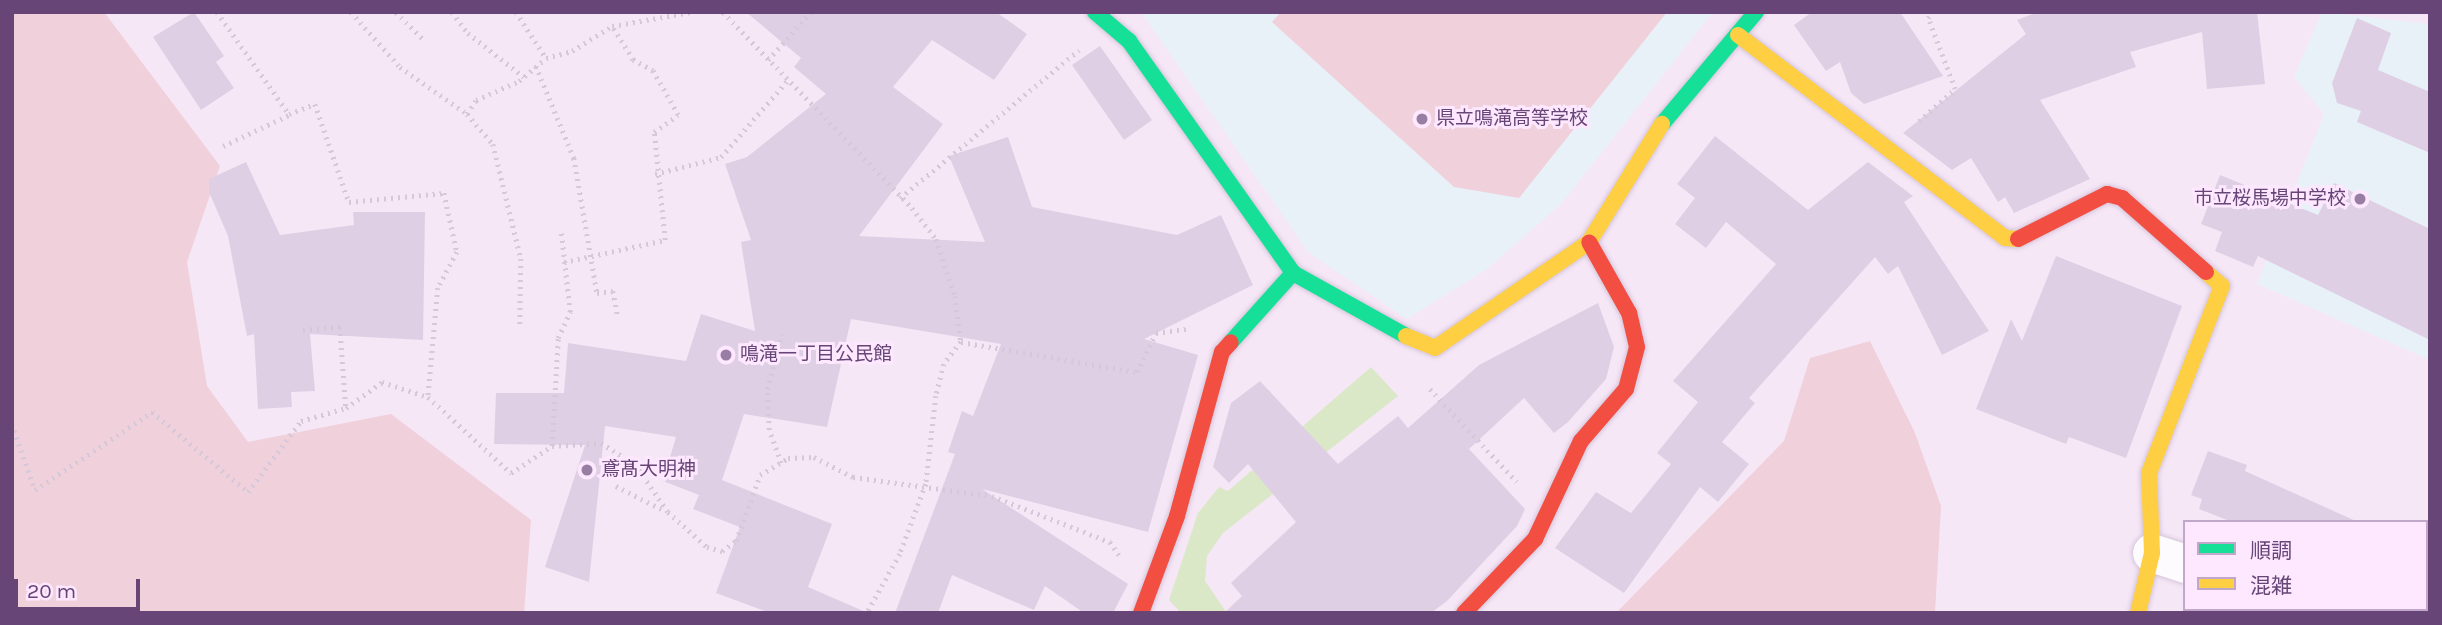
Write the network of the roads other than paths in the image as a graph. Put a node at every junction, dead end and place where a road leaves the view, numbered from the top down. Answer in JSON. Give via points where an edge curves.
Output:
{"nodes":[{"id":1,"x":1095,"y":12,"type":"edge"},
{"id":2,"x":1756,"y":12,"type":"edge"},
{"id":3,"x":1738,"y":35,"type":"junction"},
{"id":4,"x":1588,"y":242,"type":"junction"},
{"id":5,"x":1293,"y":273,"type":"junction"},
{"id":6,"x":2168,"y":558,"type":"edge"},
{"id":7,"x":1141,"y":613,"type":"edge"},
{"id":8,"x":1464,"y":613,"type":"edge"},
{"id":9,"x":2138,"y":613,"type":"edge"}],
"edges":[{"from":1,"to":5,"type":"street","via":[[1112,23]]},
{"from":2,"to":3,"type":"street"},
{"from":3,"to":4,"type":"street","via":[[1667,117]]},
{"from":3,"to":6,"type":"street","via":[[1885,152],[2005,238],[2026,239],[2107,194],[2122,198],[2222,286],[2149,473]]},
{"from":4,"to":5,"type":"street","via":[[1435,348],[1393,330]]},
{"from":4,"to":8,"type":"street","via":[[1629,313],[1637,347],[1626,389],[1581,441],[1521,558]]},
{"from":5,"to":7,"type":"street","via":[[1222,352],[1177,516]]},
{"from":6,"to":9,"type":"street"}]}
